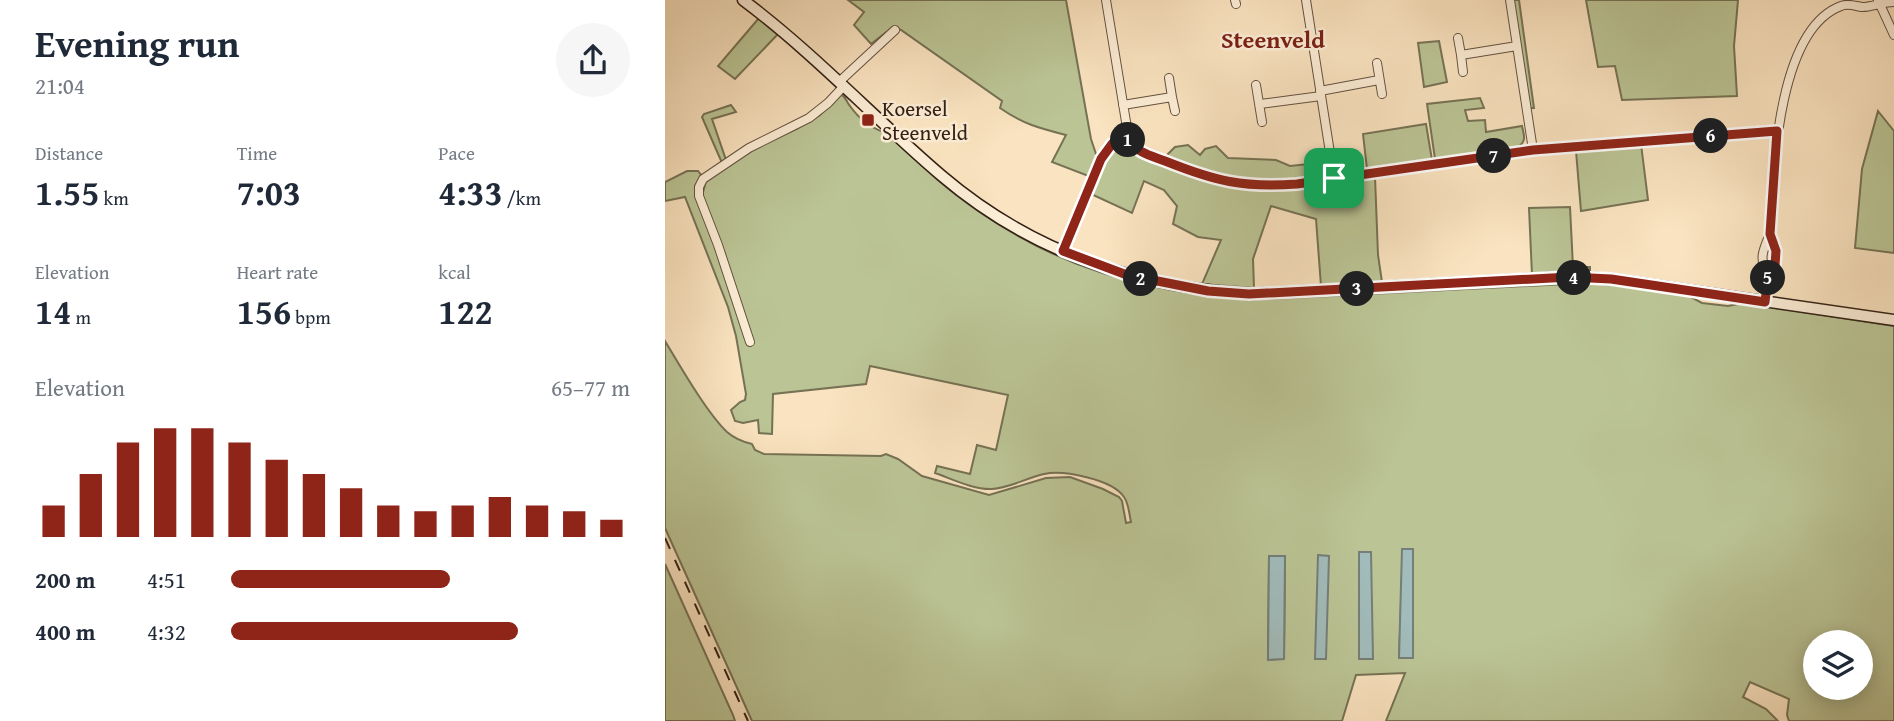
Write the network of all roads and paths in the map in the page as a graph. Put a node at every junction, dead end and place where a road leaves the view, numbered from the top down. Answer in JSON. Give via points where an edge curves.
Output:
{"nodes":[{"id":1,"x":743,"y":0,"type":"edge"},
{"id":2,"x":1106,"y":0,"type":"edge"},
{"id":3,"x":1306,"y":0,"type":"edge"},
{"id":4,"x":1510,"y":0,"type":"edge"},
{"id":5,"x":1879,"y":1,"type":"edge"},
{"id":6,"x":1894,"y":2,"type":"edge"},
{"id":7,"x":895,"y":30,"type":"dead end"},
{"id":8,"x":1894,"y":35,"type":"edge"},
{"id":9,"x":1458,"y":38,"type":"dead end"},
{"id":10,"x":1517,"y":46,"type":"junction"},
{"id":11,"x":1461,"y":55,"type":"junction"},
{"id":12,"x":1377,"y":64,"type":"dead end"},
{"id":13,"x":1463,"y":72,"type":"dead end"},
{"id":14,"x":1169,"y":78,"type":"dead end"},
{"id":15,"x":1379,"y":80,"type":"junction"},
{"id":16,"x":841,"y":85,"type":"junction"},
{"id":17,"x":1256,"y":85,"type":"dead end"},
{"id":18,"x":1321,"y":93,"type":"junction"},
{"id":19,"x":1382,"y":94,"type":"dead end"},
{"id":20,"x":1172,"y":97,"type":"junction"},
{"id":21,"x":1260,"y":104,"type":"junction"},
{"id":22,"x":1123,"y":105,"type":"junction"},
{"id":23,"x":1175,"y":111,"type":"dead end"},
{"id":24,"x":1262,"y":122,"type":"dead end"},
{"id":25,"x":1777,"y":131,"type":"junction"},
{"id":26,"x":1129,"y":140,"type":"junction"},
{"id":27,"x":1533,"y":150,"type":"junction"},
{"id":28,"x":1334,"y":178,"type":"junction"},
{"id":29,"x":1770,"y":234,"type":"junction"},
{"id":30,"x":1063,"y":251,"type":"junction"},
{"id":31,"x":1768,"y":276,"type":"junction"},
{"id":32,"x":1765,"y":302,"type":"junction"},
{"id":33,"x":1894,"y":320,"type":"edge"},
{"id":34,"x":750,"y":342,"type":"dead end"}],
"edges":[{"from":1,"to":16,"type":"street"},
{"from":2,"to":22,"type":"street"},
{"from":3,"to":18,"type":"street"},
{"from":4,"to":10,"type":"street"},
{"from":5,"to":6,"type":"street"},
{"from":5,"to":8,"type":"street"},
{"from":5,"to":25,"type":"street","via":[[1862,7],[1841,6],[1810,32],[1794,62]]},
{"from":7,"to":16,"type":"street"},
{"from":9,"to":11,"type":"street"},
{"from":10,"to":11,"type":"street"},
{"from":10,"to":27,"type":"street"},
{"from":11,"to":13,"type":"street"},
{"from":12,"to":15,"type":"street"},
{"from":14,"to":20,"type":"street"},
{"from":15,"to":18,"type":"street"},
{"from":15,"to":19,"type":"street"},
{"from":16,"to":30,"type":"street","via":[[965,194],[1022,232]]},
{"from":16,"to":34,"type":"street","via":[[809,118],[748,148],[703,179],[699,187]]},
{"from":17,"to":21,"type":"street"},
{"from":18,"to":21,"type":"street"},
{"from":18,"to":28,"type":"street"},
{"from":20,"to":22,"type":"street"},
{"from":20,"to":23,"type":"street"},
{"from":21,"to":24,"type":"street"},
{"from":22,"to":26,"type":"street"},
{"from":25,"to":27,"type":"street"},
{"from":25,"to":29,"type":"street"},
{"from":26,"to":28,"type":"street","via":[[1138,150],[1228,182],[1264,186]]},
{"from":26,"to":30,"type":"street","via":[[1112,144],[1101,159]]},
{"from":27,"to":28,"type":"street"},
{"from":29,"to":31,"type":"street","via":[[1762,264]]},
{"from":29,"to":31,"type":"street","via":[[1776,251]]},
{"from":30,"to":32,"type":"street","via":[[1127,275],[1208,291],[1283,293],[1570,277]]},
{"from":31,"to":32,"type":"street"},
{"from":32,"to":33,"type":"street"}]}
